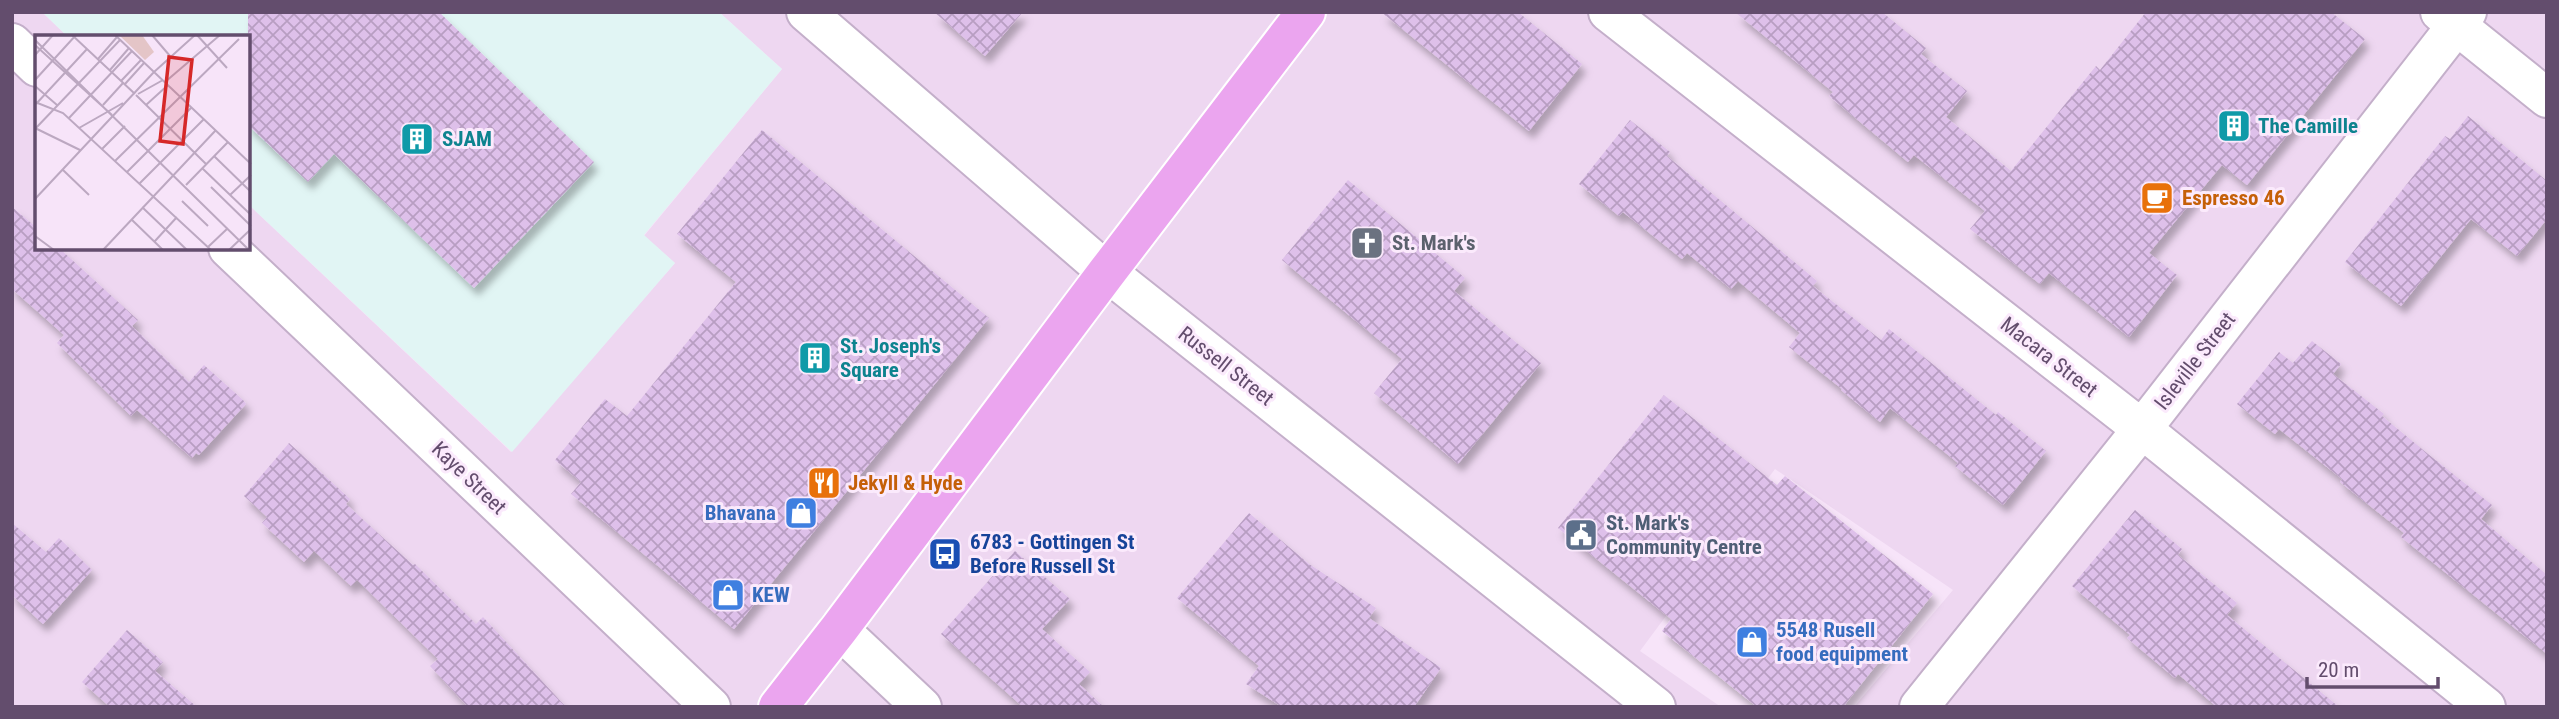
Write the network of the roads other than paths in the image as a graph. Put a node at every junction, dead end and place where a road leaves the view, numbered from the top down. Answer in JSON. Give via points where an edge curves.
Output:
{"nodes":[{"id":1,"x":806,"y":12,"type":"edge"},
{"id":2,"x":1306,"y":12,"type":"edge"},
{"id":3,"x":1608,"y":12,"type":"edge"},
{"id":4,"x":2454,"y":17,"type":"edge"},
{"id":5,"x":12,"y":43,"type":"edge"},
{"id":6,"x":35,"y":64,"type":"edge"},
{"id":7,"x":2547,"y":98,"type":"edge"},
{"id":8,"x":230,"y":250,"type":"edge"},
{"id":9,"x":1107,"y":272,"type":"junction"},
{"id":10,"x":2142,"y":429,"type":"junction"},
{"id":11,"x":839,"y":629,"type":"junction"},
{"id":12,"x":710,"y":707,"type":"edge"},
{"id":13,"x":778,"y":707,"type":"edge"},
{"id":14,"x":922,"y":707,"type":"edge"},
{"id":15,"x":1656,"y":707,"type":"edge"},
{"id":16,"x":1919,"y":707,"type":"edge"},
{"id":17,"x":2486,"y":707,"type":"edge"}],
"edges":[{"from":1,"to":9,"type":"street","name":"Russell Street"},
{"from":2,"to":9,"type":"main road"},
{"from":3,"to":10,"type":"street","name":"Macara Street"},
{"from":4,"to":7,"type":"street"},
{"from":4,"to":10,"type":"street","name":"Isleville Street"},
{"from":5,"to":6,"type":"street"},
{"from":8,"to":12,"type":"street","name":"Kaye Street"},
{"from":9,"to":11,"type":"main road"},
{"from":9,"to":15,"type":"street","name":"Russell Street"},
{"from":10,"to":16,"type":"street","name":"Isleville Street"},
{"from":10,"to":17,"type":"street","name":"Macara Street"},
{"from":11,"to":13,"type":"main road"},
{"from":11,"to":14,"type":"street"}]}
